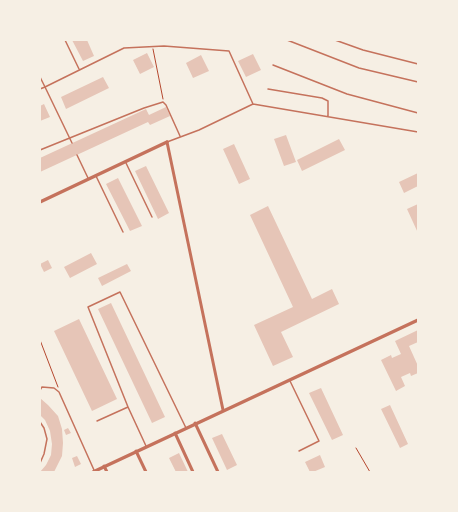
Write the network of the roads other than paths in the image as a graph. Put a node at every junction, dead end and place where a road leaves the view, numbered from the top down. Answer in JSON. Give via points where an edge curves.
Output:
{"nodes":[{"id":1,"x":65,"y":40,"type":"edge"},
{"id":2,"x":287,"y":40,"type":"edge"},
{"id":3,"x":335,"y":40,"type":"edge"},
{"id":4,"x":418,"y":64,"type":"edge"},
{"id":5,"x":273,"y":65,"type":"dead end"},
{"id":6,"x":79,"y":70,"type":"junction"},
{"id":7,"x":40,"y":77,"type":"edge"},
{"id":8,"x":418,"y":82,"type":"edge"},
{"id":9,"x":45,"y":86,"type":"junction"},
{"id":10,"x":40,"y":89,"type":"edge"},
{"id":11,"x":268,"y":90,"type":"dead end"},
{"id":12,"x":253,"y":104,"type":"junction"},
{"id":13,"x":418,"y":113,"type":"edge"},
{"id":14,"x":328,"y":116,"type":"junction"},
{"id":15,"x":418,"y":132,"type":"edge"},
{"id":16,"x":180,"y":136,"type":"junction"},
{"id":17,"x":70,"y":138,"type":"junction"},
{"id":18,"x":167,"y":142,"type":"junction"},
{"id":19,"x":72,"y":143,"type":"dead end"},
{"id":20,"x":40,"y":150,"type":"edge"},
{"id":21,"x":77,"y":155,"type":"dead end"},
{"id":22,"x":125,"y":162,"type":"junction"},
{"id":23,"x":96,"y":176,"type":"junction"},
{"id":24,"x":88,"y":179,"type":"junction"},
{"id":25,"x":40,"y":202,"type":"edge"},
{"id":26,"x":152,"y":217,"type":"dead end"},
{"id":27,"x":123,"y":232,"type":"dead end"},
{"id":28,"x":418,"y":320,"type":"edge"},
{"id":29,"x":289,"y":379,"type":"junction"},
{"id":30,"x":40,"y":390,"type":"edge"},
{"id":31,"x":128,"y":408,"type":"junction"},
{"id":32,"x":223,"y":410,"type":"junction"},
{"id":33,"x":97,"y":421,"type":"dead end"},
{"id":34,"x":40,"y":422,"type":"edge"},
{"id":35,"x":195,"y":423,"type":"junction"},
{"id":36,"x":186,"y":428,"type":"junction"},
{"id":37,"x":175,"y":433,"type":"junction"},
{"id":38,"x":146,"y":446,"type":"junction"},
{"id":39,"x":136,"y":451,"type":"junction"},
{"id":40,"x":299,"y":451,"type":"dead end"},
{"id":41,"x":40,"y":464,"type":"edge"},
{"id":42,"x":104,"y":466,"type":"junction"},
{"id":43,"x":94,"y":471,"type":"edge"},
{"id":44,"x":107,"y":472,"type":"edge"},
{"id":45,"x":146,"y":472,"type":"edge"},
{"id":46,"x":193,"y":472,"type":"edge"},
{"id":47,"x":218,"y":472,"type":"edge"}],
"edges":[{"from":1,"to":6,"type":"lane"},
{"from":2,"to":8,"type":"lane","via":[[359,68]]},
{"from":3,"to":4,"type":"lane"},
{"from":5,"to":13,"type":"lane","via":[[347,94]]},
{"from":6,"to":9,"type":"lane"},
{"from":6,"to":12,"type":"lane","via":[[124,48],[164,46],[229,52]]},
{"from":7,"to":9,"type":"lane"},
{"from":9,"to":10,"type":"lane"},
{"from":9,"to":17,"type":"lane"},
{"from":11,"to":14,"type":"lane","via":[[322,98],[328,101]]},
{"from":12,"to":14,"type":"lane"},
{"from":12,"to":16,"type":"lane","via":[[199,130]]},
{"from":14,"to":15,"type":"lane"},
{"from":16,"to":17,"type":"lane","via":[[163,102]]},
{"from":16,"to":18,"type":"lane"},
{"from":17,"to":19,"type":"lane"},
{"from":17,"to":20,"type":"lane"},
{"from":18,"to":22,"type":"street"},
{"from":18,"to":32,"type":"street"},
{"from":21,"to":24,"type":"lane"},
{"from":22,"to":23,"type":"street"},
{"from":22,"to":26,"type":"lane"},
{"from":23,"to":24,"type":"street"},
{"from":23,"to":27,"type":"lane"},
{"from":24,"to":25,"type":"street"},
{"from":28,"to":29,"type":"street"},
{"from":29,"to":32,"type":"street"},
{"from":29,"to":40,"type":"lane","via":[[319,441]]},
{"from":30,"to":43,"type":"lane","via":[[42,387],[54,388],[59,392]]},
{"from":31,"to":33,"type":"lane"},
{"from":31,"to":36,"type":"lane","via":[[88,307],[120,292]]},
{"from":31,"to":38,"type":"lane"},
{"from":32,"to":35,"type":"street"},
{"from":34,"to":41,"type":"lane","via":[[46,439]]},
{"from":35,"to":36,"type":"street"},
{"from":35,"to":47,"type":"street"},
{"from":36,"to":37,"type":"street"},
{"from":37,"to":38,"type":"street"},
{"from":37,"to":46,"type":"street"},
{"from":38,"to":39,"type":"street"},
{"from":39,"to":42,"type":"street"},
{"from":39,"to":45,"type":"street"},
{"from":42,"to":43,"type":"street"},
{"from":42,"to":44,"type":"street"}]}
